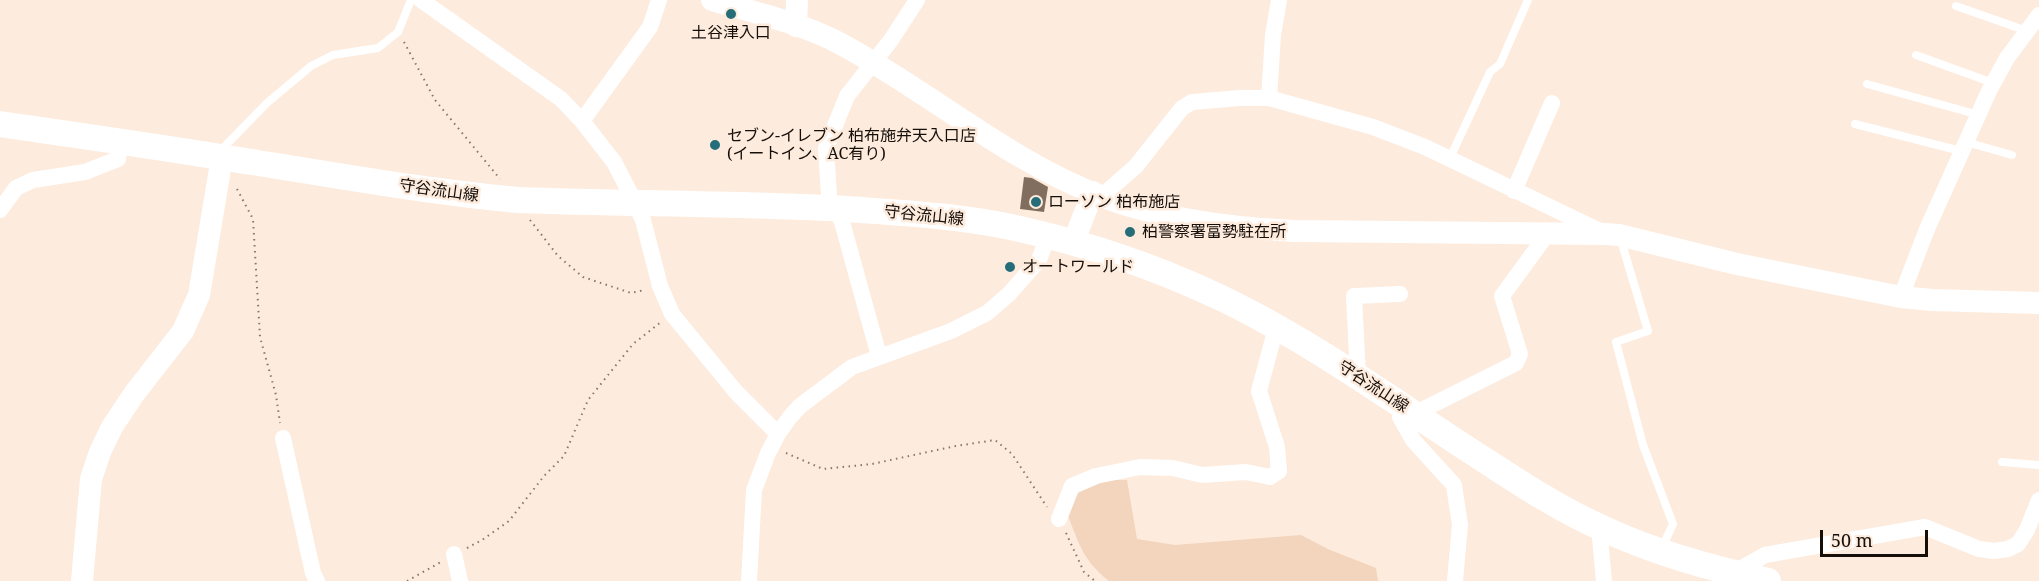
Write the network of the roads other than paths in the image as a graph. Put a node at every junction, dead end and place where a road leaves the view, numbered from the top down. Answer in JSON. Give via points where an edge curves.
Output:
{"nodes":[{"id":1,"x":411,"y":0,"type":"edge"},
{"id":2,"x":421,"y":0,"type":"edge"},
{"id":3,"x":659,"y":0,"type":"edge"},
{"id":4,"x":712,"y":0,"type":"edge"},
{"id":5,"x":797,"y":0,"type":"edge"},
{"id":6,"x":917,"y":0,"type":"edge"},
{"id":7,"x":1279,"y":0,"type":"edge"},
{"id":8,"x":1528,"y":0,"type":"edge"},
{"id":9,"x":1956,"y":6,"type":"dead end"},
{"id":10,"x":2039,"y":15,"type":"edge"},
{"id":11,"x":796,"y":26,"type":"junction"},
{"id":12,"x":2027,"y":32,"type":"junction"},
{"id":13,"x":1916,"y":55,"type":"dead end"},
{"id":14,"x":873,"y":64,"type":"junction"},
{"id":15,"x":1993,"y":82,"type":"junction"},
{"id":16,"x":1867,"y":84,"type":"dead end"},
{"id":17,"x":1269,"y":98,"type":"junction"},
{"id":18,"x":1552,"y":103,"type":"dead end"},
{"id":19,"x":1979,"y":115,"type":"junction"},
{"id":20,"x":582,"y":121,"type":"junction"},
{"id":21,"x":0,"y":124,"type":"edge"},
{"id":22,"x":1855,"y":124,"type":"dead end"},
{"id":23,"x":121,"y":141,"type":"junction"},
{"id":24,"x":1963,"y":146,"type":"junction"},
{"id":25,"x":2012,"y":155,"type":"dead end"},
{"id":26,"x":222,"y":157,"type":"junction"},
{"id":27,"x":1450,"y":158,"type":"junction"},
{"id":28,"x":1514,"y":191,"type":"junction"},
{"id":29,"x":1097,"y":194,"type":"junction"},
{"id":30,"x":635,"y":204,"type":"junction"},
{"id":31,"x":836,"y":208,"type":"junction"},
{"id":32,"x":0,"y":210,"type":"edge"},
{"id":33,"x":1548,"y":233,"type":"junction"},
{"id":34,"x":1612,"y":234,"type":"junction"},
{"id":35,"x":1048,"y":236,"type":"junction"},
{"id":36,"x":1073,"y":243,"type":"junction"},
{"id":37,"x":1400,"y":294,"type":"dead end"},
{"id":38,"x":1901,"y":297,"type":"junction"},
{"id":39,"x":2039,"y":303,"type":"edge"},
{"id":40,"x":1279,"y":328,"type":"junction"},
{"id":41,"x":879,"y":356,"type":"junction"},
{"id":42,"x":1358,"y":377,"type":"junction"},
{"id":43,"x":1409,"y":411,"type":"junction"},
{"id":44,"x":283,"y":438,"type":"road end"},
{"id":45,"x":775,"y":440,"type":"junction"},
{"id":46,"x":2002,"y":462,"type":"dead end"},
{"id":47,"x":2039,"y":465,"type":"edge"},
{"id":48,"x":2039,"y":500,"type":"edge"},
{"id":49,"x":1059,"y":519,"type":"road end"},
{"id":50,"x":1602,"y":528,"type":"junction"},
{"id":51,"x":1660,"y":551,"type":"junction"},
{"id":52,"x":454,"y":554,"type":"road end"},
{"id":53,"x":1733,"y":573,"type":"junction"},
{"id":54,"x":82,"y":581,"type":"edge"},
{"id":55,"x":317,"y":581,"type":"edge"},
{"id":56,"x":460,"y":581,"type":"edge"},
{"id":57,"x":749,"y":581,"type":"edge"},
{"id":58,"x":1455,"y":581,"type":"edge"},
{"id":59,"x":1604,"y":581,"type":"edge"},
{"id":60,"x":1768,"y":581,"type":"edge"}],
"edges":[{"from":1,"to":26,"type":"lane","via":[[398,32],[378,48],[333,55],[311,66],[267,103],[224,147]]},
{"from":2,"to":20,"type":"street","via":[[561,99]]},
{"from":3,"to":20,"type":"street","via":[[650,27]]},
{"from":4,"to":11,"type":"street"},
{"from":5,"to":11,"type":"street"},
{"from":6,"to":14,"type":"street"},
{"from":7,"to":17,"type":"street"},
{"from":8,"to":27,"type":"lane","via":[[1500,64],[1490,72]]},
{"from":9,"to":12,"type":"lane"},
{"from":10,"to":12,"type":"street"},
{"from":11,"to":14,"type":"street","via":[[840,43]]},
{"from":12,"to":15,"type":"street"},
{"from":13,"to":15,"type":"lane"},
{"from":14,"to":29,"type":"street","via":[[1011,151]]},
{"from":14,"to":31,"type":"street","via":[[847,96],[826,148],[829,196]]},
{"from":15,"to":19,"type":"street"},
{"from":16,"to":19,"type":"lane"},
{"from":17,"to":27,"type":"street","via":[[1373,127]]},
{"from":17,"to":29,"type":"street","via":[[1192,102],[1182,108],[1136,166]]},
{"from":18,"to":28,"type":"street"},
{"from":19,"to":24,"type":"street"},
{"from":20,"to":30,"type":"street","via":[[614,162]]},
{"from":21,"to":23,"type":"main road","name":"守谷流山線"},
{"from":22,"to":24,"type":"lane"},
{"from":23,"to":26,"type":"main road","name":"守谷流山線"},
{"from":23,"to":32,"type":"street","via":[[118,159],[85,172],[33,180],[16,188]]},
{"from":24,"to":25,"type":"lane"},
{"from":24,"to":38,"type":"street"},
{"from":26,"to":30,"type":"main road","name":"守谷流山線","via":[[477,196]]},
{"from":26,"to":54,"type":"street","via":[[199,295],[183,331],[112,427],[91,479]]},
{"from":27,"to":28,"type":"street"},
{"from":28,"to":34,"type":"street"},
{"from":29,"to":33,"type":"street","via":[[1189,221],[1258,229]]},
{"from":29,"to":36,"type":"street"},
{"from":30,"to":31,"type":"main road","name":"守谷流山線"},
{"from":30,"to":45,"type":"street","via":[[672,314]]},
{"from":31,"to":35,"type":"main road","name":"守谷流山線","via":[[976,221]]},
{"from":31,"to":41,"type":"street"},
{"from":33,"to":34,"type":"street"},
{"from":33,"to":43,"type":"street","via":[[1502,296],[1520,354],[1516,363]]},
{"from":34,"to":38,"type":"street"},
{"from":34,"to":51,"type":"lane","via":[[1648,331],[1616,342],[1643,445],[1673,524]]},
{"from":35,"to":36,"type":"main road","name":"守谷流山線"},
{"from":35,"to":41,"type":"street","via":[[1039,260],[987,313],[951,331]]},
{"from":36,"to":40,"type":"main road","name":"守谷流山線","via":[[1180,281]]},
{"from":37,"to":42,"type":"street","via":[[1354,296]]},
{"from":38,"to":39,"type":"street"},
{"from":40,"to":42,"type":"main road","name":"守谷流山線"},
{"from":40,"to":49,"type":"street","via":[[1259,391],[1277,447],[1279,471],[1270,477],[1246,472],[1202,476],[1173,468],[1140,467],[1096,476],[1072,486]]},
{"from":41,"to":45,"type":"street","via":[[852,367],[800,406]]},
{"from":42,"to":43,"type":"main road","name":"守谷流山線"},
{"from":43,"to":50,"type":"main road","name":"守谷流山線","via":[[1515,480]]},
{"from":43,"to":58,"type":"street","via":[[1400,417],[1413,440],[1454,485],[1460,525]]},
{"from":44,"to":55,"type":"street"},
{"from":45,"to":57,"type":"street","via":[[754,490]]},
{"from":46,"to":47,"type":"lane"},
{"from":48,"to":53,"type":"street","via":[[2027,530],[2018,544],[2008,549],[1979,549],[1925,527],[1766,555]]},
{"from":50,"to":51,"type":"main road","name":"守谷流山線"},
{"from":50,"to":59,"type":"street"},
{"from":51,"to":53,"type":"main road","name":"守谷流山線"},
{"from":52,"to":56,"type":"street"},
{"from":53,"to":60,"type":"main road","name":"守谷流山線"}]}
